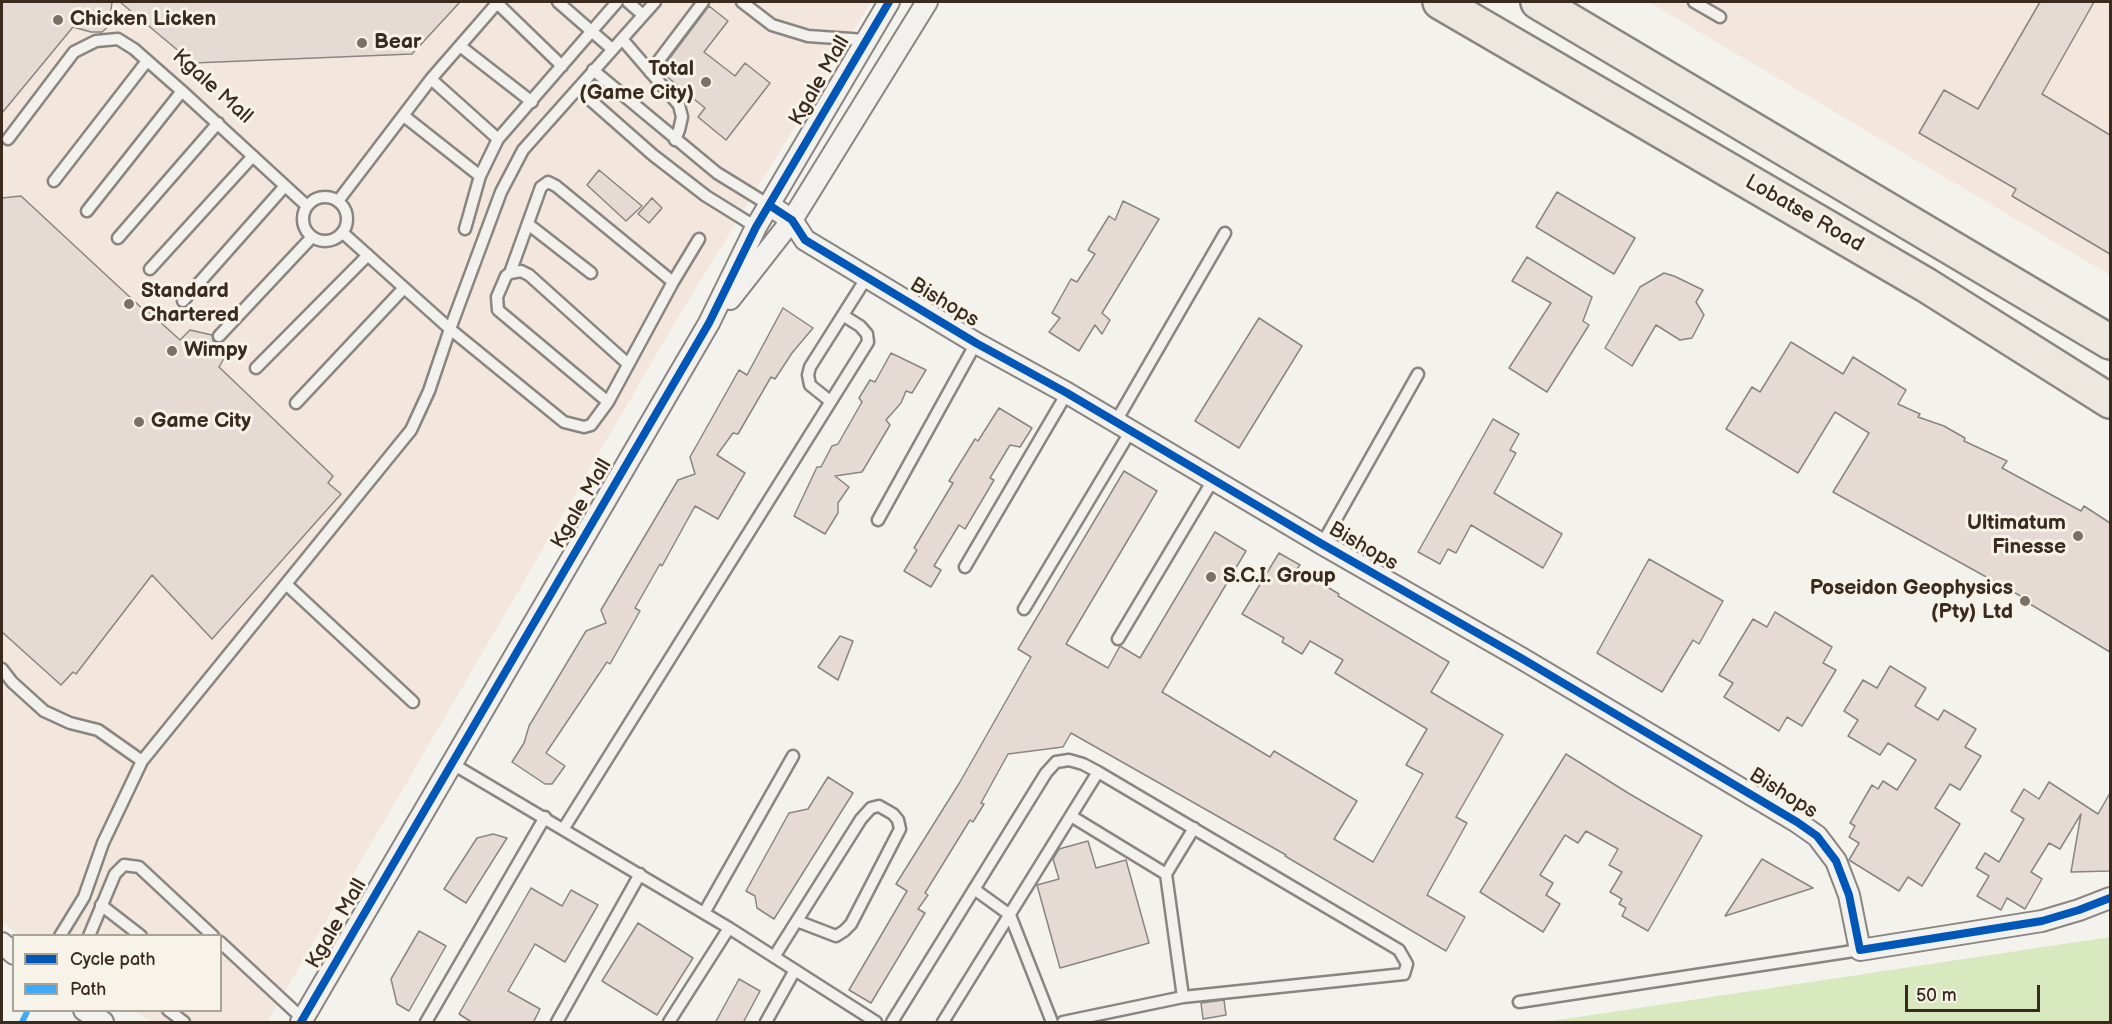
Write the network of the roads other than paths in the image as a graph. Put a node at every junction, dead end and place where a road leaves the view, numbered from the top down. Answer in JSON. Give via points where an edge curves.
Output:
{"nodes":[{"id":1,"x":497,"y":2,"type":"edge"},
{"id":2,"x":558,"y":2,"type":"edge"},
{"id":3,"x":617,"y":2,"type":"edge"},
{"id":4,"x":628,"y":2,"type":"edge"},
{"id":5,"x":655,"y":2,"type":"edge"},
{"id":6,"x":703,"y":2,"type":"edge"},
{"id":7,"x":742,"y":2,"type":"edge"},
{"id":8,"x":889,"y":2,"type":"edge"},
{"id":9,"x":927,"y":2,"type":"edge"},
{"id":10,"x":1440,"y":2,"type":"edge"},
{"id":11,"x":1538,"y":2,"type":"edge"},
{"id":12,"x":1694,"y":2,"type":"edge"},
{"id":13,"x":643,"y":15,"type":"junction"},
{"id":14,"x":1720,"y":17,"type":"dead end"},
{"id":15,"x":592,"y":32,"type":"junction"},
{"id":16,"x":622,"y":39,"type":"junction"},
{"id":17,"x":865,"y":40,"type":"junction"},
{"id":18,"x":460,"y":46,"type":"junction"},
{"id":19,"x":612,"y":49,"type":"junction"},
{"id":20,"x":147,"y":61,"type":"junction"},
{"id":21,"x":562,"y":66,"type":"junction"},
{"id":22,"x":593,"y":70,"type":"junction"},
{"id":23,"x":650,"y":72,"type":"junction"},
{"id":24,"x":431,"y":79,"type":"junction"},
{"id":25,"x":578,"y":89,"type":"junction"},
{"id":26,"x":182,"y":91,"type":"junction"},
{"id":27,"x":532,"y":102,"type":"junction"},
{"id":28,"x":404,"y":116,"type":"junction"},
{"id":29,"x":218,"y":123,"type":"junction"},
{"id":30,"x":498,"y":138,"type":"junction"},
{"id":31,"x":8,"y":139,"type":"dead end"},
{"id":32,"x":675,"y":140,"type":"junction"},
{"id":33,"x":253,"y":156,"type":"junction"},
{"id":34,"x":480,"y":176,"type":"junction"},
{"id":35,"x":54,"y":181,"type":"dead end"},
{"id":36,"x":285,"y":186,"type":"junction"},
{"id":37,"x":338,"y":201,"type":"junction"},
{"id":38,"x":769,"y":205,"type":"junction"},
{"id":39,"x":307,"y":206,"type":"junction"},
{"id":40,"x":87,"y":211,"type":"dead end"},
{"id":41,"x":792,"y":220,"type":"junction"},
{"id":42,"x":528,"y":224,"type":"junction"},
{"id":43,"x":756,"y":227,"type":"junction"},
{"id":44,"x":465,"y":229,"type":"dead end"},
{"id":45,"x":343,"y":233,"type":"junction"},
{"id":46,"x":1225,"y":233,"type":"dead end"},
{"id":47,"x":312,"y":237,"type":"junction"},
{"id":48,"x":118,"y":238,"type":"dead end"},
{"id":49,"x":780,"y":238,"type":"junction"},
{"id":50,"x":699,"y":239,"type":"dead end"},
{"id":51,"x":805,"y":240,"type":"junction"},
{"id":52,"x":368,"y":255,"type":"junction"},
{"id":53,"x":150,"y":269,"type":"dead end"},
{"id":54,"x":510,"y":273,"type":"junction"},
{"id":55,"x":591,"y":273,"type":"dead end"},
{"id":56,"x":867,"y":277,"type":"junction"},
{"id":57,"x":673,"y":282,"type":"junction"},
{"id":58,"x":404,"y":288,"type":"junction"},
{"id":59,"x":183,"y":301,"type":"dead end"},
{"id":60,"x":844,"y":316,"type":"junction"},
{"id":61,"x":709,"y":323,"type":"junction"},
{"id":62,"x":450,"y":329,"type":"junction"},
{"id":63,"x":219,"y":336,"type":"dead end"},
{"id":64,"x":2110,"y":342,"type":"edge"},
{"id":65,"x":976,"y":343,"type":"junction"},
{"id":66,"x":628,"y":364,"type":"junction"},
{"id":67,"x":256,"y":368,"type":"dead end"},
{"id":68,"x":1418,"y":374,"type":"dead end"},
{"id":69,"x":1067,"y":393,"type":"junction"},
{"id":70,"x":2110,"y":400,"type":"edge"},
{"id":71,"x":830,"y":401,"type":"junction"},
{"id":72,"x":608,"y":402,"type":"junction"},
{"id":73,"x":296,"y":403,"type":"dead end"},
{"id":74,"x":1123,"y":427,"type":"junction"},
{"id":75,"x":1213,"y":480,"type":"junction"},
{"id":76,"x":878,"y":520,"type":"dead end"},
{"id":77,"x":1322,"y":544,"type":"junction"},
{"id":78,"x":965,"y":567,"type":"dead end"},
{"id":79,"x":286,"y":585,"type":"junction"},
{"id":80,"x":1024,"y":609,"type":"dead end"},
{"id":81,"x":1118,"y":639,"type":"dead end"},
{"id":82,"x":2,"y":669,"type":"edge"},
{"id":83,"x":413,"y":702,"type":"dead end"},
{"id":84,"x":793,"y":756,"type":"dead end"},
{"id":85,"x":142,"y":761,"type":"junction"},
{"id":86,"x":451,"y":763,"type":"junction"},
{"id":87,"x":1098,"y":772,"type":"junction"},
{"id":88,"x":1071,"y":816,"type":"junction"},
{"id":89,"x":545,"y":817,"type":"junction"},
{"id":90,"x":564,"y":828,"type":"junction"},
{"id":91,"x":1194,"y":828,"type":"junction"},
{"id":92,"x":640,"y":874,"type":"junction"},
{"id":93,"x":1166,"y":874,"type":"junction"},
{"id":94,"x":974,"y":889,"type":"junction"},
{"id":95,"x":2110,"y":898,"type":"edge"},
{"id":96,"x":101,"y":905,"type":"junction"},
{"id":97,"x":704,"y":913,"type":"junction"},
{"id":98,"x":1010,"y":915,"type":"junction"},
{"id":99,"x":797,"y":921,"type":"junction"},
{"id":100,"x":729,"y":928,"type":"junction"},
{"id":101,"x":61,"y":934,"type":"edge"},
{"id":102,"x":89,"y":934,"type":"edge"},
{"id":103,"x":138,"y":934,"type":"edge"},
{"id":104,"x":211,"y":934,"type":"edge"},
{"id":105,"x":222,"y":944,"type":"edge"},
{"id":106,"x":1860,"y":950,"type":"junction"},
{"id":107,"x":774,"y":957,"type":"junction"},
{"id":108,"x":795,"y":970,"type":"junction"},
{"id":109,"x":1183,"y":997,"type":"junction"},
{"id":110,"x":1519,"y":1002,"type":"dead end"},
{"id":111,"x":86,"y":1012,"type":"edge"},
{"id":112,"x":169,"y":1012,"type":"edge"},
{"id":113,"x":302,"y":1021,"type":"edge"},
{"id":114,"x":103,"y":1023,"type":"edge"},
{"id":115,"x":184,"y":1023,"type":"edge"},
{"id":116,"x":426,"y":1023,"type":"edge"},
{"id":117,"x":557,"y":1023,"type":"edge"},
{"id":118,"x":669,"y":1023,"type":"edge"},
{"id":119,"x":766,"y":1023,"type":"edge"},
{"id":120,"x":876,"y":1023,"type":"edge"},
{"id":121,"x":892,"y":1023,"type":"edge"},
{"id":122,"x":943,"y":1023,"type":"edge"},
{"id":123,"x":1052,"y":1023,"type":"edge"},
{"id":124,"x":1063,"y":1023,"type":"edge"}],
"edges":[{"from":1,"to":18,"type":"lane"},
{"from":1,"to":21,"type":"lane"},
{"from":2,"to":15,"type":"lane"},
{"from":3,"to":15,"type":"lane"},
{"from":4,"to":13,"type":"lane"},
{"from":5,"to":13,"type":"lane"},
{"from":6,"to":23,"type":"lane"},
{"from":7,"to":17,"type":"lane","via":[[772,25],[808,36]]},
{"from":8,"to":17,"type":"street","name":"Kgale Mall"},
{"from":9,"to":41,"type":"street","name":"Kgale Mall"},
{"from":10,"to":70,"type":"highway","name":"Lobatse Road","via":[[1926,285]]},
{"from":11,"to":64,"type":"highway"},
{"from":12,"to":14,"type":"lane"},
{"from":13,"to":16,"type":"lane"},
{"from":15,"to":19,"type":"lane"},
{"from":15,"to":21,"type":"lane"},
{"from":16,"to":19,"type":"lane"},
{"from":16,"to":23,"type":"lane"},
{"from":17,"to":38,"type":"street","name":"Kgale Mall"},
{"from":18,"to":24,"type":"lane"},
{"from":18,"to":27,"type":"lane"},
{"from":19,"to":22,"type":"lane"},
{"from":20,"to":26,"type":"lane","name":"Kgale Mall"},
{"from":20,"to":31,"type":"lane","name":"Kgale Mall","via":[[118,39],[96,41],[74,52]]},
{"from":20,"to":35,"type":"lane"},
{"from":21,"to":27,"type":"lane"},
{"from":22,"to":25,"type":"lane"},
{"from":22,"to":32,"type":"lane"},
{"from":23,"to":32,"type":"lane","via":[[679,105],[682,117]]},
{"from":24,"to":28,"type":"lane"},
{"from":24,"to":30,"type":"lane"},
{"from":25,"to":43,"type":"lane","via":[[652,155]]},
{"from":25,"to":62,"type":"lane","via":[[523,150],[501,192]]},
{"from":26,"to":29,"type":"lane","name":"Kgale Mall"},
{"from":26,"to":40,"type":"lane"},
{"from":27,"to":30,"type":"lane"},
{"from":28,"to":34,"type":"lane"},
{"from":28,"to":37,"type":"lane"},
{"from":29,"to":33,"type":"lane","name":"Kgale Mall"},
{"from":29,"to":48,"type":"lane"},
{"from":30,"to":34,"type":"lane"},
{"from":32,"to":38,"type":"lane","via":[[717,173]]},
{"from":33,"to":36,"type":"lane","name":"Kgale Mall"},
{"from":33,"to":53,"type":"lane"},
{"from":34,"to":44,"type":"lane"},
{"from":36,"to":39,"type":"lane","name":"Kgale Mall"},
{"from":36,"to":59,"type":"lane"},
{"from":37,"to":39,"type":"lane","via":[[322,197]]},
{"from":37,"to":45,"type":"lane","via":[[347,216]]},
{"from":38,"to":41,"type":"street"},
{"from":38,"to":43,"type":"street","name":"Kgale Mall"},
{"from":39,"to":47,"type":"lane","via":[[303,222]]},
{"from":41,"to":49,"type":"street","name":"Kgale Mall"},
{"from":41,"to":51,"type":"street","name":"Bishops"},
{"from":42,"to":54,"type":"lane"},
{"from":42,"to":55,"type":"lane"},
{"from":42,"to":57,"type":"lane","via":[[541,187],[548,182]]},
{"from":43,"to":49,"type":"street"},
{"from":43,"to":61,"type":"street","name":"Kgale Mall"},
{"from":45,"to":47,"type":"lane","via":[[328,241]]},
{"from":45,"to":52,"type":"lane"},
{"from":46,"to":74,"type":"lane"},
{"from":47,"to":63,"type":"lane"},
{"from":49,"to":51,"type":"street","name":"Bishops"},
{"from":49,"to":61,"type":"street","name":"Kgale Mall"},
{"from":50,"to":57,"type":"lane"},
{"from":51,"to":56,"type":"street","name":"Bishops"},
{"from":52,"to":58,"type":"lane"},
{"from":52,"to":67,"type":"lane"},
{"from":54,"to":66,"type":"lane","via":[[520,271],[529,275]]},
{"from":54,"to":72,"type":"lane","via":[[497,297],[498,310]]},
{"from":56,"to":60,"type":"lane"},
{"from":56,"to":65,"type":"street","name":"Bishops"},
{"from":57,"to":66,"type":"lane"},
{"from":58,"to":62,"type":"lane"},
{"from":58,"to":73,"type":"lane"},
{"from":60,"to":71,"type":"lane","via":[[808,375],[810,385]]},
{"from":60,"to":71,"type":"lane","via":[[860,326],[868,342]]},
{"from":61,"to":86,"type":"street","name":"Kgale Mall"},
{"from":62,"to":72,"type":"lane","via":[[564,422],[591,425]]},
{"from":62,"to":79,"type":"lane","via":[[411,430]]},
{"from":65,"to":69,"type":"street","name":"Bishops"},
{"from":65,"to":76,"type":"lane"},
{"from":66,"to":72,"type":"lane"},
{"from":68,"to":77,"type":"lane"},
{"from":69,"to":74,"type":"street","name":"Bishops"},
{"from":69,"to":78,"type":"lane"},
{"from":71,"to":90,"type":"lane"},
{"from":74,"to":75,"type":"street","name":"Bishops"},
{"from":74,"to":80,"type":"lane"},
{"from":75,"to":77,"type":"street","name":"Bishops"},
{"from":75,"to":81,"type":"lane"},
{"from":77,"to":106,"type":"street","name":"Bishops","via":[[1817,836],[1836,861],[1849,895]]},
{"from":79,"to":83,"type":"lane"},
{"from":79,"to":85,"type":"lane"},
{"from":82,"to":85,"type":"lane","via":[[44,711],[98,730]]},
{"from":84,"to":97,"type":"lane"},
{"from":85,"to":101,"type":"lane","via":[[103,843],[84,897]]},
{"from":86,"to":89,"type":"lane"},
{"from":86,"to":113,"type":"street","name":"Kgale Mall"},
{"from":87,"to":88,"type":"lane"},
{"from":87,"to":91,"type":"lane"},
{"from":87,"to":94,"type":"lane","via":[[1069,760],[1056,762]]},
{"from":88,"to":93,"type":"lane"},
{"from":88,"to":98,"type":"lane"},
{"from":89,"to":90,"type":"lane"},
{"from":89,"to":116,"type":"lane"},
{"from":90,"to":92,"type":"lane"},
{"from":91,"to":93,"type":"lane"},
{"from":91,"to":109,"type":"lane","via":[[1398,950],[1407,964],[1404,974]]},
{"from":92,"to":97,"type":"lane"},
{"from":92,"to":117,"type":"lane"},
{"from":93,"to":109,"type":"lane"},
{"from":94,"to":98,"type":"lane"},
{"from":94,"to":121,"type":"lane"},
{"from":95,"to":106,"type":"street","via":[[2042,921]]},
{"from":96,"to":102,"type":"lane"},
{"from":96,"to":103,"type":"lane"},
{"from":96,"to":104,"type":"lane","via":[[115,873],[124,865],[139,867]]},
{"from":97,"to":100,"type":"lane"},
{"from":98,"to":122,"type":"lane"},
{"from":98,"to":123,"type":"lane"},
{"from":99,"to":99,"type":"lane","via":[[866,813],[879,806],[893,814],[900,829],[851,924],[836,936]]},
{"from":99,"to":107,"type":"lane"},
{"from":100,"to":107,"type":"lane"},
{"from":100,"to":118,"type":"lane"},
{"from":105,"to":113,"type":"lane"},
{"from":106,"to":110,"type":"lane"},
{"from":107,"to":108,"type":"lane"},
{"from":108,"to":119,"type":"lane"},
{"from":108,"to":120,"type":"lane"},
{"from":109,"to":124,"type":"lane"},
{"from":111,"to":114,"type":"street"},
{"from":112,"to":115,"type":"lane"}]}
